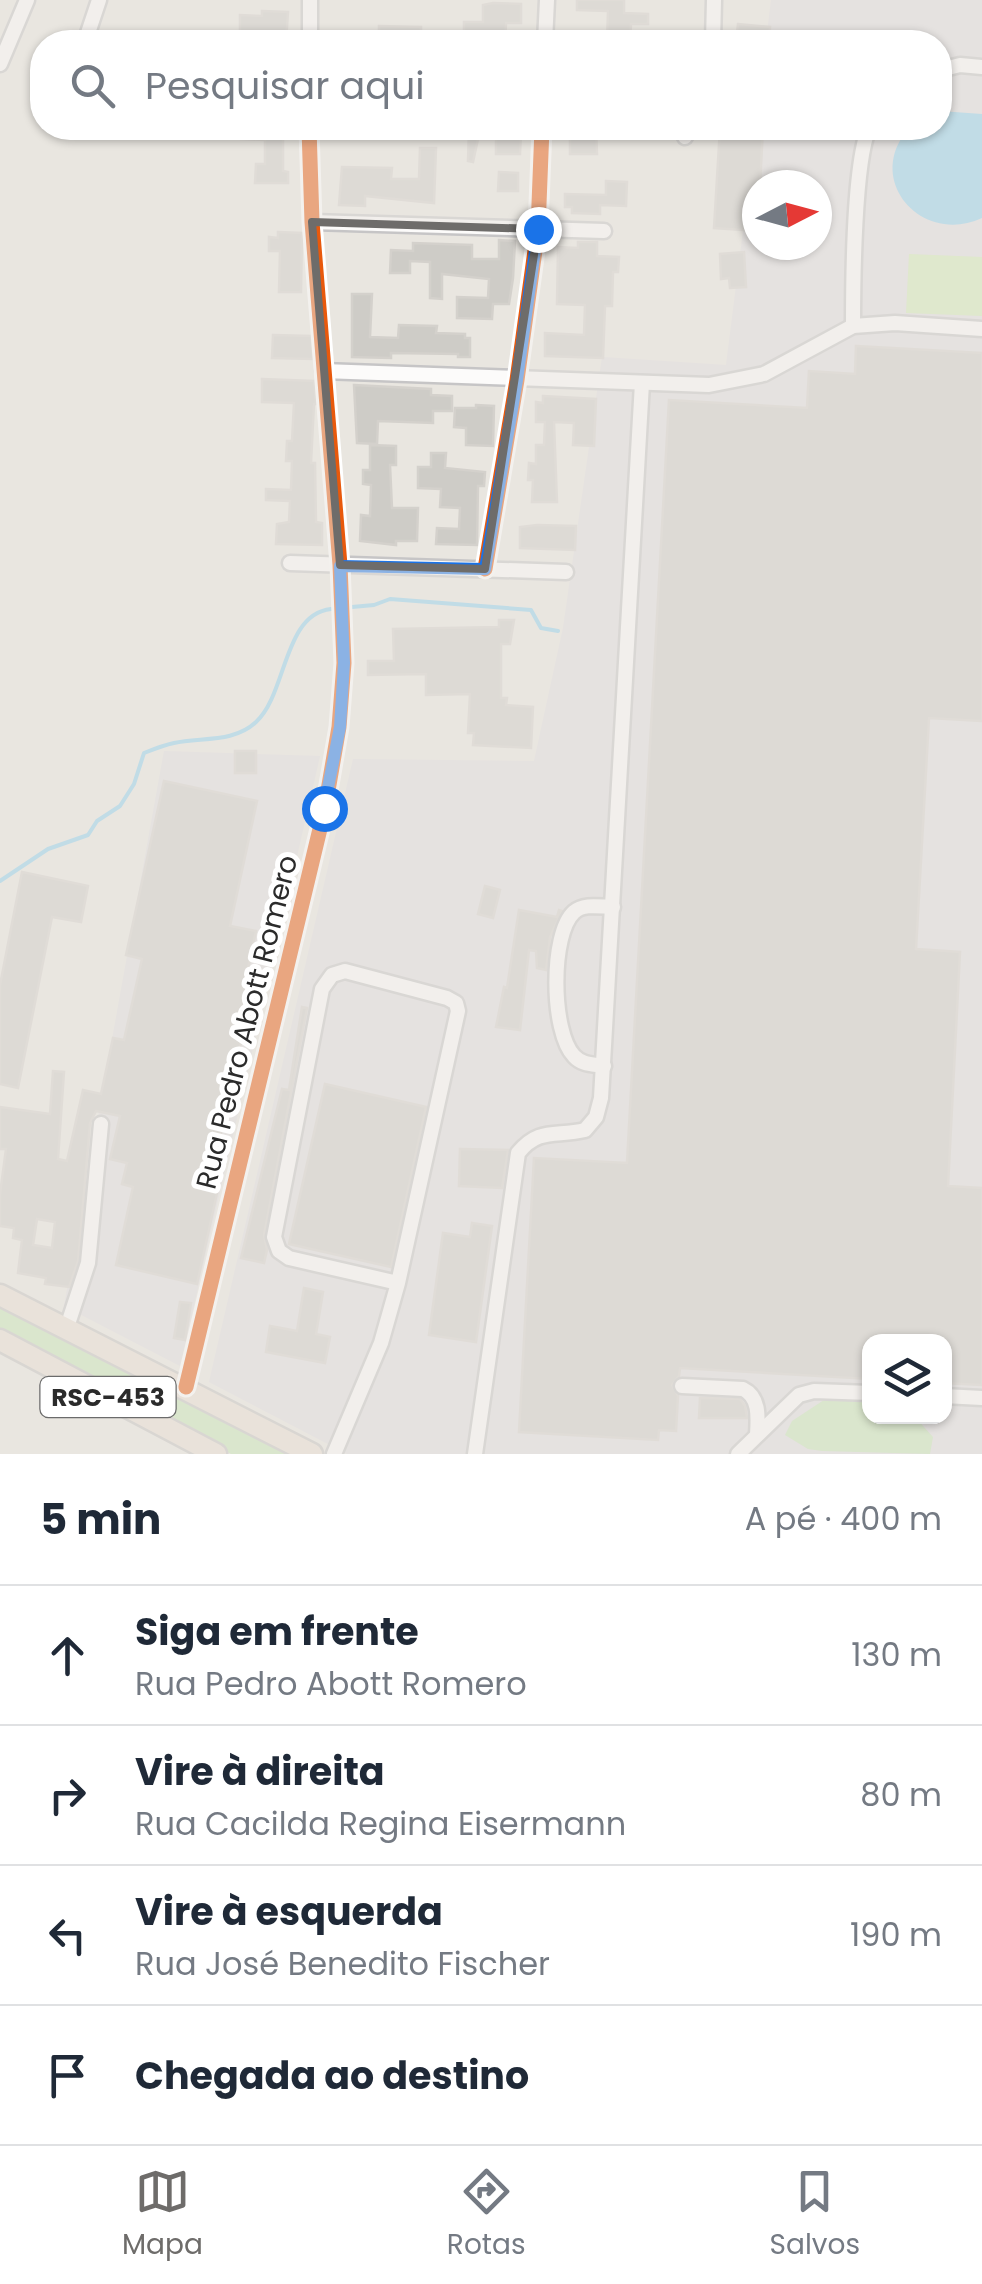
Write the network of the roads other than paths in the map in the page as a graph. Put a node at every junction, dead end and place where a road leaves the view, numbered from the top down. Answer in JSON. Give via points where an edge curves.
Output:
{"nodes":[{"id":1,"x":27,"y":0,"type":"edge"},
{"id":2,"x":100,"y":0,"type":"edge"},
{"id":3,"x":310,"y":0,"type":"edge"},
{"id":4,"x":547,"y":0,"type":"edge"},
{"id":5,"x":714,"y":0,"type":"edge"},
{"id":6,"x":89,"y":30,"type":"edge"},
{"id":7,"x":310,"y":30,"type":"edge"},
{"id":8,"x":546,"y":30,"type":"edge"},
{"id":9,"x":713,"y":30,"type":"edge"},
{"id":10,"x":0,"y":64,"type":"edge"},
{"id":11,"x":952,"y":67,"type":"edge"},
{"id":12,"x":982,"y":68,"type":"edge"},
{"id":13,"x":309,"y":140,"type":"edge"},
{"id":14,"x":542,"y":140,"type":"edge"},
{"id":15,"x":865,"y":140,"type":"edge"},
{"id":16,"x":312,"y":222,"type":"junction"},
{"id":17,"x":538,"y":229,"type":"junction"},
{"id":18,"x":604,"y":232,"type":"dead end"},
{"id":19,"x":853,"y":326,"type":"junction"},
{"id":20,"x":982,"y":329,"type":"edge"},
{"id":21,"x":323,"y":371,"type":"junction"},
{"id":22,"x":517,"y":380,"type":"junction"},
{"id":23,"x":642,"y":383,"type":"junction"},
{"id":24,"x":290,"y":563,"type":"dead end"},
{"id":25,"x":340,"y":566,"type":"junction"},
{"id":26,"x":485,"y":569,"type":"junction"},
{"id":27,"x":566,"y":572,"type":"dead end"},
{"id":28,"x":613,"y":907,"type":"junction"},
{"id":29,"x":604,"y":1066,"type":"junction"},
{"id":30,"x":101,"y":1124,"type":"dead end"},
{"id":31,"x":398,"y":1284,"type":"junction"},
{"id":32,"x":2,"y":1295,"type":"edge"},
{"id":33,"x":67,"y":1327,"type":"junction"},
{"id":34,"x":0,"y":1340,"type":"edge"},
{"id":35,"x":0,"y":1354,"type":"edge"},
{"id":36,"x":682,"y":1386,"type":"dead end"},
{"id":37,"x":186,"y":1387,"type":"junction"},
{"id":38,"x":862,"y":1394,"type":"edge"},
{"id":39,"x":952,"y":1396,"type":"edge"},
{"id":40,"x":982,"y":1398,"type":"edge"},
{"id":41,"x":757,"y":1435,"type":"junction"},
{"id":42,"x":192,"y":1454,"type":"edge"},
{"id":43,"x":216,"y":1454,"type":"edge"},
{"id":44,"x":312,"y":1454,"type":"edge"},
{"id":45,"x":334,"y":1454,"type":"edge"},
{"id":46,"x":475,"y":1454,"type":"edge"},
{"id":47,"x":738,"y":1454,"type":"edge"}],
"edges":[{"from":1,"to":10,"type":"street"},
{"from":2,"to":6,"type":"street"},
{"from":3,"to":7,"type":"street"},
{"from":4,"to":8,"type":"street"},
{"from":5,"to":9,"type":"street"},
{"from":11,"to":12,"type":"street"},
{"from":13,"to":16,"type":"street","name":"Rua Pedro Abott Romero"},
{"from":14,"to":17,"type":"street"},
{"from":15,"to":19,"type":"street"},
{"from":16,"to":17,"type":"street"},
{"from":16,"to":21,"type":"street","name":"Rua Pedro Abott Romero"},
{"from":17,"to":18,"type":"street"},
{"from":17,"to":22,"type":"street"},
{"from":19,"to":20,"type":"street"},
{"from":19,"to":23,"type":"street","via":[[740,382]]},
{"from":21,"to":22,"type":"street"},
{"from":21,"to":25,"type":"street","name":"Rua Pedro Abott Romero"},
{"from":22,"to":23,"type":"street"},
{"from":22,"to":26,"type":"street"},
{"from":23,"to":28,"type":"street"},
{"from":24,"to":25,"type":"street"},
{"from":25,"to":26,"type":"street"},
{"from":25,"to":37,"type":"street","name":"Rua Pedro Abott Romero","via":[[340,727]]},
{"from":26,"to":27,"type":"street"},
{"from":28,"to":29,"type":"street"},
{"from":28,"to":29,"type":"street","via":[[573,913],[554,993],[571,1054]]},
{"from":29,"to":46,"type":"street","via":[[596,1117],[585,1130],[543,1134],[518,1152]]},
{"from":30,"to":33,"type":"street","via":[[88,1263]]},
{"from":31,"to":31,"type":"street","via":[[458,1011],[446,998],[345,971],[332,975],[322,990],[274,1237],[289,1258]]},
{"from":31,"to":45,"type":"street"},
{"from":32,"to":33,"type":"highway"},
{"from":33,"to":37,"type":"highway"},
{"from":34,"to":43,"type":"highway","number":"RSC-453"},
{"from":35,"to":42,"type":"highway","number":"RSC-453"},
{"from":36,"to":41,"type":"street","via":[[750,1392]]},
{"from":37,"to":44,"type":"highway"},
{"from":38,"to":41,"type":"street","via":[[800,1395]]},
{"from":39,"to":40,"type":"street"},
{"from":41,"to":47,"type":"street"}]}
